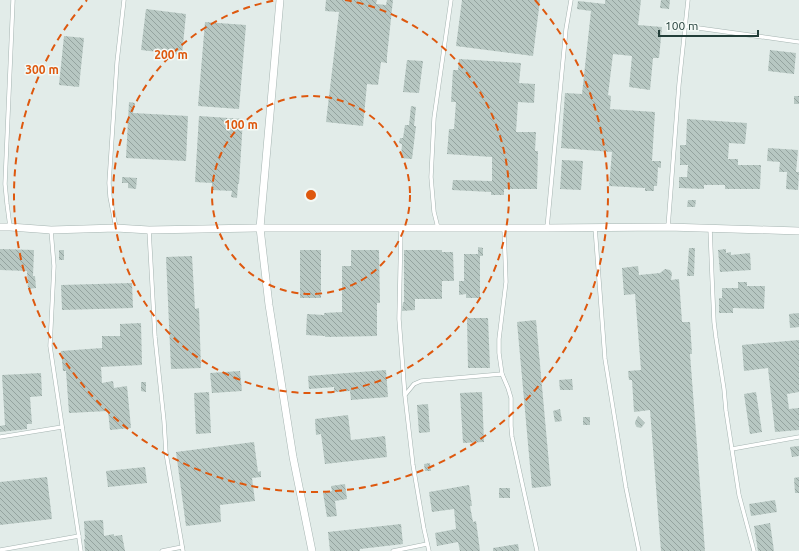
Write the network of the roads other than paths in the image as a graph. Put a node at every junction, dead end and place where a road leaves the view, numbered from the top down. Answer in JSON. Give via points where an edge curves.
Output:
{"nodes":[{"id":1,"x":13,"y":0,"type":"edge"},
{"id":2,"x":124,"y":0,"type":"edge"},
{"id":3,"x":280,"y":0,"type":"edge"},
{"id":4,"x":451,"y":0,"type":"edge"},
{"id":5,"x":571,"y":0,"type":"edge"},
{"id":6,"x":688,"y":0,"type":"edge"},
{"id":7,"x":684,"y":26,"type":"junction"},
{"id":8,"x":799,"y":42,"type":"edge"},
{"id":9,"x":0,"y":227,"type":"edge"},
{"id":10,"x":10,"y":227,"type":"junction"},
{"id":11,"x":595,"y":227,"type":"junction"},
{"id":12,"x":668,"y":227,"type":"junction"},
{"id":13,"x":116,"y":228,"type":"junction"},
{"id":14,"x":260,"y":228,"type":"junction"},
{"id":15,"x":402,"y":228,"type":"junction"},
{"id":16,"x":438,"y":228,"type":"junction"},
{"id":17,"x":504,"y":228,"type":"junction"},
{"id":18,"x":547,"y":228,"type":"junction"},
{"id":19,"x":710,"y":228,"type":"junction"},
{"id":20,"x":50,"y":230,"type":"junction"},
{"id":21,"x":149,"y":230,"type":"junction"},
{"id":22,"x":799,"y":231,"type":"edge"},
{"id":23,"x":502,"y":374,"type":"junction"},
{"id":24,"x":405,"y":396,"type":"junction"},
{"id":25,"x":62,"y":427,"type":"junction"},
{"id":26,"x":799,"y":436,"type":"edge"},
{"id":27,"x":0,"y":437,"type":"edge"},
{"id":28,"x":732,"y":449,"type":"junction"},
{"id":29,"x":79,"y":536,"type":"junction"},
{"id":30,"x":427,"y":544,"type":"junction"},
{"id":31,"x":183,"y":549,"type":"edge"},
{"id":32,"x":0,"y":550,"type":"edge"},
{"id":33,"x":81,"y":551,"type":"edge"},
{"id":34,"x":162,"y":551,"type":"edge"},
{"id":35,"x":312,"y":551,"type":"edge"},
{"id":36,"x":393,"y":551,"type":"edge"},
{"id":37,"x":429,"y":551,"type":"edge"},
{"id":38,"x":536,"y":551,"type":"edge"},
{"id":39,"x":639,"y":551,"type":"edge"},
{"id":40,"x":754,"y":551,"type":"edge"}],
"edges":[{"from":1,"to":10,"type":"lane","via":[[5,184]]},
{"from":2,"to":13,"type":"lane","via":[[109,183]]},
{"from":3,"to":14,"type":"street"},
{"from":4,"to":16,"type":"lane","via":[[434,118],[431,177]]},
{"from":5,"to":18,"type":"lane"},
{"from":6,"to":7,"type":"lane"},
{"from":7,"to":8,"type":"lane"},
{"from":7,"to":12,"type":"lane"},
{"from":9,"to":10,"type":"street"},
{"from":10,"to":20,"type":"street"},
{"from":11,"to":12,"type":"street"},
{"from":11,"to":18,"type":"street"},
{"from":11,"to":39,"type":"lane","via":[[605,359]]},
{"from":12,"to":19,"type":"street"},
{"from":13,"to":20,"type":"street"},
{"from":13,"to":21,"type":"street"},
{"from":14,"to":15,"type":"street"},
{"from":14,"to":21,"type":"street"},
{"from":14,"to":35,"type":"street","via":[[270,312],[293,457]]},
{"from":15,"to":16,"type":"street"},
{"from":15,"to":24,"type":"lane","via":[[399,319]]},
{"from":16,"to":17,"type":"street"},
{"from":17,"to":18,"type":"street"},
{"from":17,"to":23,"type":"lane","via":[[506,282],[499,339]]},
{"from":19,"to":22,"type":"street"},
{"from":19,"to":28,"type":"lane","via":[[714,322]]},
{"from":20,"to":25,"type":"lane","via":[[54,266],[50,346]]},
{"from":21,"to":31,"type":"lane","via":[[155,336],[166,453]]},
{"from":23,"to":24,"type":"lane","via":[[421,381],[414,384]]},
{"from":23,"to":38,"type":"lane","via":[[511,398],[512,437]]},
{"from":24,"to":30,"type":"lane","via":[[413,465]]},
{"from":25,"to":27,"type":"lane"},
{"from":25,"to":29,"type":"lane"},
{"from":26,"to":28,"type":"lane"},
{"from":28,"to":40,"type":"lane","via":[[739,495]]},
{"from":29,"to":32,"type":"lane"},
{"from":29,"to":33,"type":"lane"},
{"from":30,"to":36,"type":"lane"},
{"from":30,"to":37,"type":"lane"},
{"from":31,"to":34,"type":"lane"}]}
